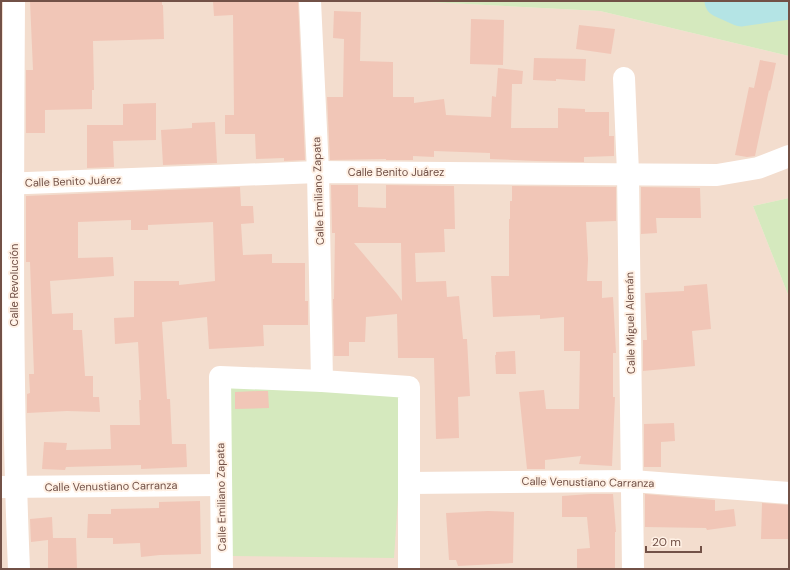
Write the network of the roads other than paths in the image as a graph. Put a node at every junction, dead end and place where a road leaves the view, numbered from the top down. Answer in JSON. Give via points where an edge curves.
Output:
{"nodes":[{"id":1,"x":14,"y":1,"type":"edge"},
{"id":2,"x":310,"y":1,"type":"edge"},
{"id":3,"x":624,"y":78,"type":"dead end"},
{"id":4,"x":789,"y":156,"type":"edge"},
{"id":5,"x":318,"y":172,"type":"junction"},
{"id":6,"x":628,"y":173,"type":"junction"},
{"id":7,"x":7,"y":184,"type":"edge"},
{"id":8,"x":322,"y":381,"type":"junction"},
{"id":9,"x":8,"y":403,"type":"edge"},
{"id":10,"x":632,"y":481,"type":"junction"},
{"id":11,"x":410,"y":482,"type":"junction"},
{"id":12,"x":221,"y":485,"type":"junction"},
{"id":13,"x":8,"y":488,"type":"edge"},
{"id":14,"x":789,"y":493,"type":"edge"},
{"id":15,"x":19,"y":569,"type":"edge"},
{"id":16,"x":222,"y":569,"type":"edge"},
{"id":17,"x":409,"y":569,"type":"edge"},
{"id":18,"x":633,"y":569,"type":"edge"}],
"edges":[{"from":1,"to":7,"type":"street","name":"Calle Revolución"},
{"from":2,"to":5,"type":"street","name":"Calle Emiliano Zapata"},
{"from":3,"to":6,"type":"street","name":"Calle Miguel Alemán"},
{"from":4,"to":6,"type":"street","name":"Calle Benito Juárez","via":[[758,168],[716,175]]},
{"from":5,"to":6,"type":"street","name":"Calle Benito Juárez"},
{"from":5,"to":7,"type":"street","name":"Calle Benito Juárez"},
{"from":5,"to":8,"type":"street","name":"Calle Emiliano Zapata"},
{"from":6,"to":10,"type":"street","name":"Calle Miguel Alemán"},
{"from":7,"to":9,"type":"street","name":"Calle Revolución"},
{"from":8,"to":11,"type":"street","via":[[409,387]]},
{"from":8,"to":12,"type":"street","name":"Calle Emiliano Zapata","via":[[220,378]]},
{"from":9,"to":13,"type":"street","name":"Calle Revolución"},
{"from":10,"to":11,"type":"street","name":"Calle Venustiano Carranza"},
{"from":10,"to":14,"type":"street","name":"Calle Venustiano Carranza"},
{"from":10,"to":18,"type":"street","name":"Calle Miguel Alemán"},
{"from":11,"to":17,"type":"street"},
{"from":12,"to":13,"type":"street","name":"Calle Venustiano Carranza"},
{"from":12,"to":16,"type":"street","name":"Calle Emiliano Zapata"},
{"from":13,"to":15,"type":"street","name":"Calle Revolución"}]}
